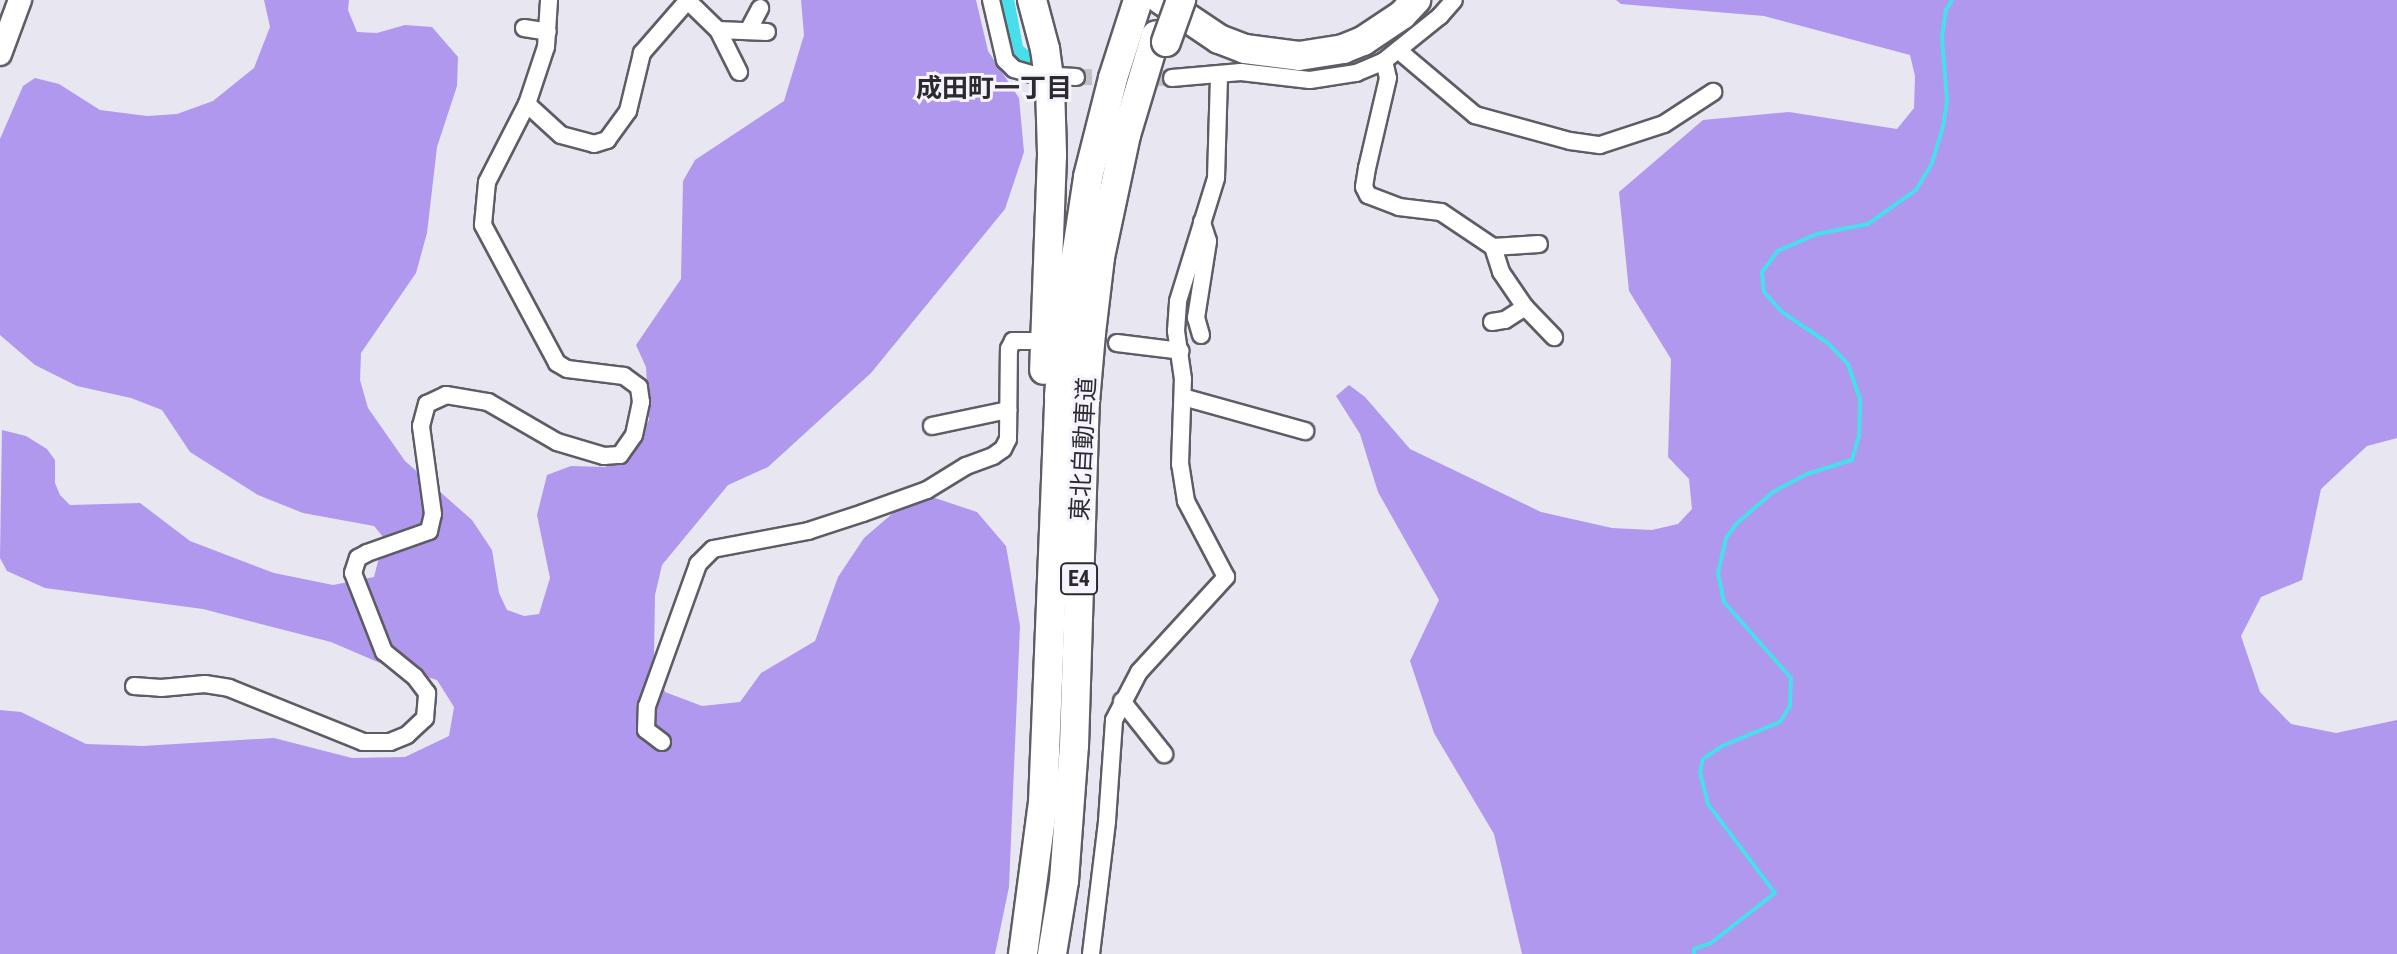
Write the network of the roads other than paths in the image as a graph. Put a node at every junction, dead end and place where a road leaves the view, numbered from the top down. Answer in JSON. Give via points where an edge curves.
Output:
{"nodes":[{"id":1,"x":20,"y":0,"type":"edge"},
{"id":2,"x":549,"y":0,"type":"edge"},
{"id":3,"x":687,"y":0,"type":"edge"},
{"id":4,"x":991,"y":0,"type":"edge"},
{"id":5,"x":1032,"y":0,"type":"edge"},
{"id":6,"x":1161,"y":0,"type":"edge"},
{"id":7,"x":1168,"y":0,"type":"edge"},
{"id":8,"x":1181,"y":0,"type":"edge"},
{"id":9,"x":1188,"y":0,"type":"edge"},
{"id":10,"x":1396,"y":0,"type":"edge"},
{"id":11,"x":1416,"y":0,"type":"edge"},
{"id":12,"x":1454,"y":0,"type":"edge"},
{"id":13,"x":760,"y":8,"type":"dead end"},
{"id":14,"x":1136,"y":8,"type":"edge"},
{"id":15,"x":524,"y":28,"type":"dead end"},
{"id":16,"x":718,"y":30,"type":"junction"},
{"id":17,"x":748,"y":31,"type":"junction"},
{"id":18,"x":548,"y":32,"type":"junction"},
{"id":19,"x":767,"y":32,"type":"dead end"},
{"id":20,"x":1161,"y":39,"type":"junction"},
{"id":21,"x":1398,"y":50,"type":"junction"},
{"id":22,"x":0,"y":54,"type":"edge"},
{"id":23,"x":1384,"y":61,"type":"junction"},
{"id":24,"x":739,"y":72,"type":"dead end"},
{"id":25,"x":1038,"y":76,"type":"dead end"},
{"id":26,"x":1057,"y":76,"type":"dead end"},
{"id":27,"x":1219,"y":76,"type":"junction"},
{"id":28,"x":1076,"y":77,"type":"tunnel mouth"},
{"id":29,"x":1172,"y":78,"type":"tunnel mouth"},
{"id":30,"x":1713,"y":92,"type":"dead end"},
{"id":31,"x":527,"y":104,"type":"junction"},
{"id":32,"x":1202,"y":222,"type":"junction"},
{"id":33,"x":1539,"y":244,"type":"dead end"},
{"id":34,"x":1493,"y":247,"type":"junction"},
{"id":35,"x":1525,"y":307,"type":"junction"},
{"id":36,"x":1492,"y":322,"type":"dead end"},
{"id":37,"x":1201,"y":335,"type":"dead end"},
{"id":38,"x":1554,"y":337,"type":"dead end"},
{"id":39,"x":1035,"y":341,"type":"dead end"},
{"id":40,"x":1117,"y":343,"type":"dead end"},
{"id":41,"x":1181,"y":351,"type":"junction"},
{"id":42,"x":1183,"y":397,"type":"junction"},
{"id":43,"x":1008,"y":410,"type":"junction"},
{"id":44,"x":932,"y":426,"type":"dead end"},
{"id":45,"x":1305,"y":431,"type":"dead end"},
{"id":46,"x":134,"y":686,"type":"dead end"},
{"id":47,"x":1122,"y":701,"type":"junction"},
{"id":48,"x":662,"y":742,"type":"dead end"},
{"id":49,"x":1046,"y":742,"type":"junction"},
{"id":50,"x":1164,"y":754,"type":"dead end"},
{"id":51,"x":1023,"y":954,"type":"edge"},
{"id":52,"x":1052,"y":954,"type":"edge"},
{"id":53,"x":1091,"y":954,"type":"edge"}],
"edges":[{"from":1,"to":22,"type":"street"},
{"from":2,"to":18,"type":"street"},
{"from":3,"to":16,"type":"street"},
{"from":3,"to":31,"type":"street","via":[[642,53],[628,111],[607,140],[594,144],[561,135]]},
{"from":4,"to":25,"type":"street","via":[[1005,60],[1014,69]]},
{"from":5,"to":49,"type":"highway","via":[[1049,74],[1052,155],[1043,396]]},
{"from":6,"to":11,"type":"highway","via":[[1219,39],[1245,49],[1299,56],[1363,41]]},
{"from":7,"to":20,"type":"highway","name":"東北自動車道","number":"E4"},
{"from":8,"to":20,"type":"highway","bridge":true},
{"from":9,"to":10,"type":"highway","via":[[1239,31],[1301,41],[1348,30]]},
{"from":12,"to":21,"type":"street"},
{"from":13,"to":17,"type":"street"},
{"from":14,"to":49,"type":"highway","name":"東北自動車道","number":"E4","via":[[1088,177],[1065,328]]},
{"from":15,"to":18,"type":"street"},
{"from":16,"to":17,"type":"street"},
{"from":16,"to":24,"type":"street"},
{"from":17,"to":19,"type":"street"},
{"from":18,"to":31,"type":"street"},
{"from":20,"to":52,"type":"highway","name":"東北自動車道","number":"E4","via":[[1126,135],[1100,257],[1085,402],[1074,746],[1064,881]]},
{"from":21,"to":23,"type":"street"},
{"from":21,"to":30,"type":"street","via":[[1475,115],[1570,141],[1600,145],[1664,124]]},
{"from":23,"to":27,"type":"street","via":[[1356,73],[1310,80],[1241,72]]},
{"from":23,"to":34,"type":"street","via":[[1388,78],[1364,187],[1368,195],[1399,207],[1441,212]]},
{"from":26,"to":28,"type":"street"},
{"from":27,"to":29,"type":"street"},
{"from":27,"to":32,"type":"street","via":[[1216,178]]},
{"from":31,"to":46,"type":"street","via":[[487,182],[483,225],[557,363],[624,376],[639,387],[634,435],[624,450],[614,457],[580,451],[474,398],[446,395],[427,404],[421,426],[433,523],[419,537],[358,558],[353,573],[384,652],[427,693],[425,718],[407,735],[378,744],[351,740],[229,688]]},
{"from":32,"to":37,"type":"street","via":[[1208,241],[1196,318]]},
{"from":32,"to":41,"type":"street","via":[[1176,312]]},
{"from":33,"to":34,"type":"street"},
{"from":34,"to":35,"type":"street","via":[[1501,272]]},
{"from":35,"to":36,"type":"street"},
{"from":35,"to":38,"type":"street"},
{"from":39,"to":43,"type":"street","via":[[1013,341],[1009,349]]},
{"from":40,"to":41,"type":"street"},
{"from":41,"to":42,"type":"street"},
{"from":42,"to":45,"type":"street"},
{"from":42,"to":47,"type":"street","via":[[1180,464],[1186,501],[1226,577],[1157,650]]},
{"from":43,"to":44,"type":"street"},
{"from":43,"to":48,"type":"street","via":[[1003,449],[927,490],[808,531],[713,549],[698,564],[647,706],[646,730]]},
{"from":47,"to":50,"type":"street"},
{"from":47,"to":53,"type":"street","via":[[1110,739],[1107,821]]},
{"from":49,"to":51,"type":"highway","name":"東北自動車道","number":"E4","via":[[1036,874]]}]}
